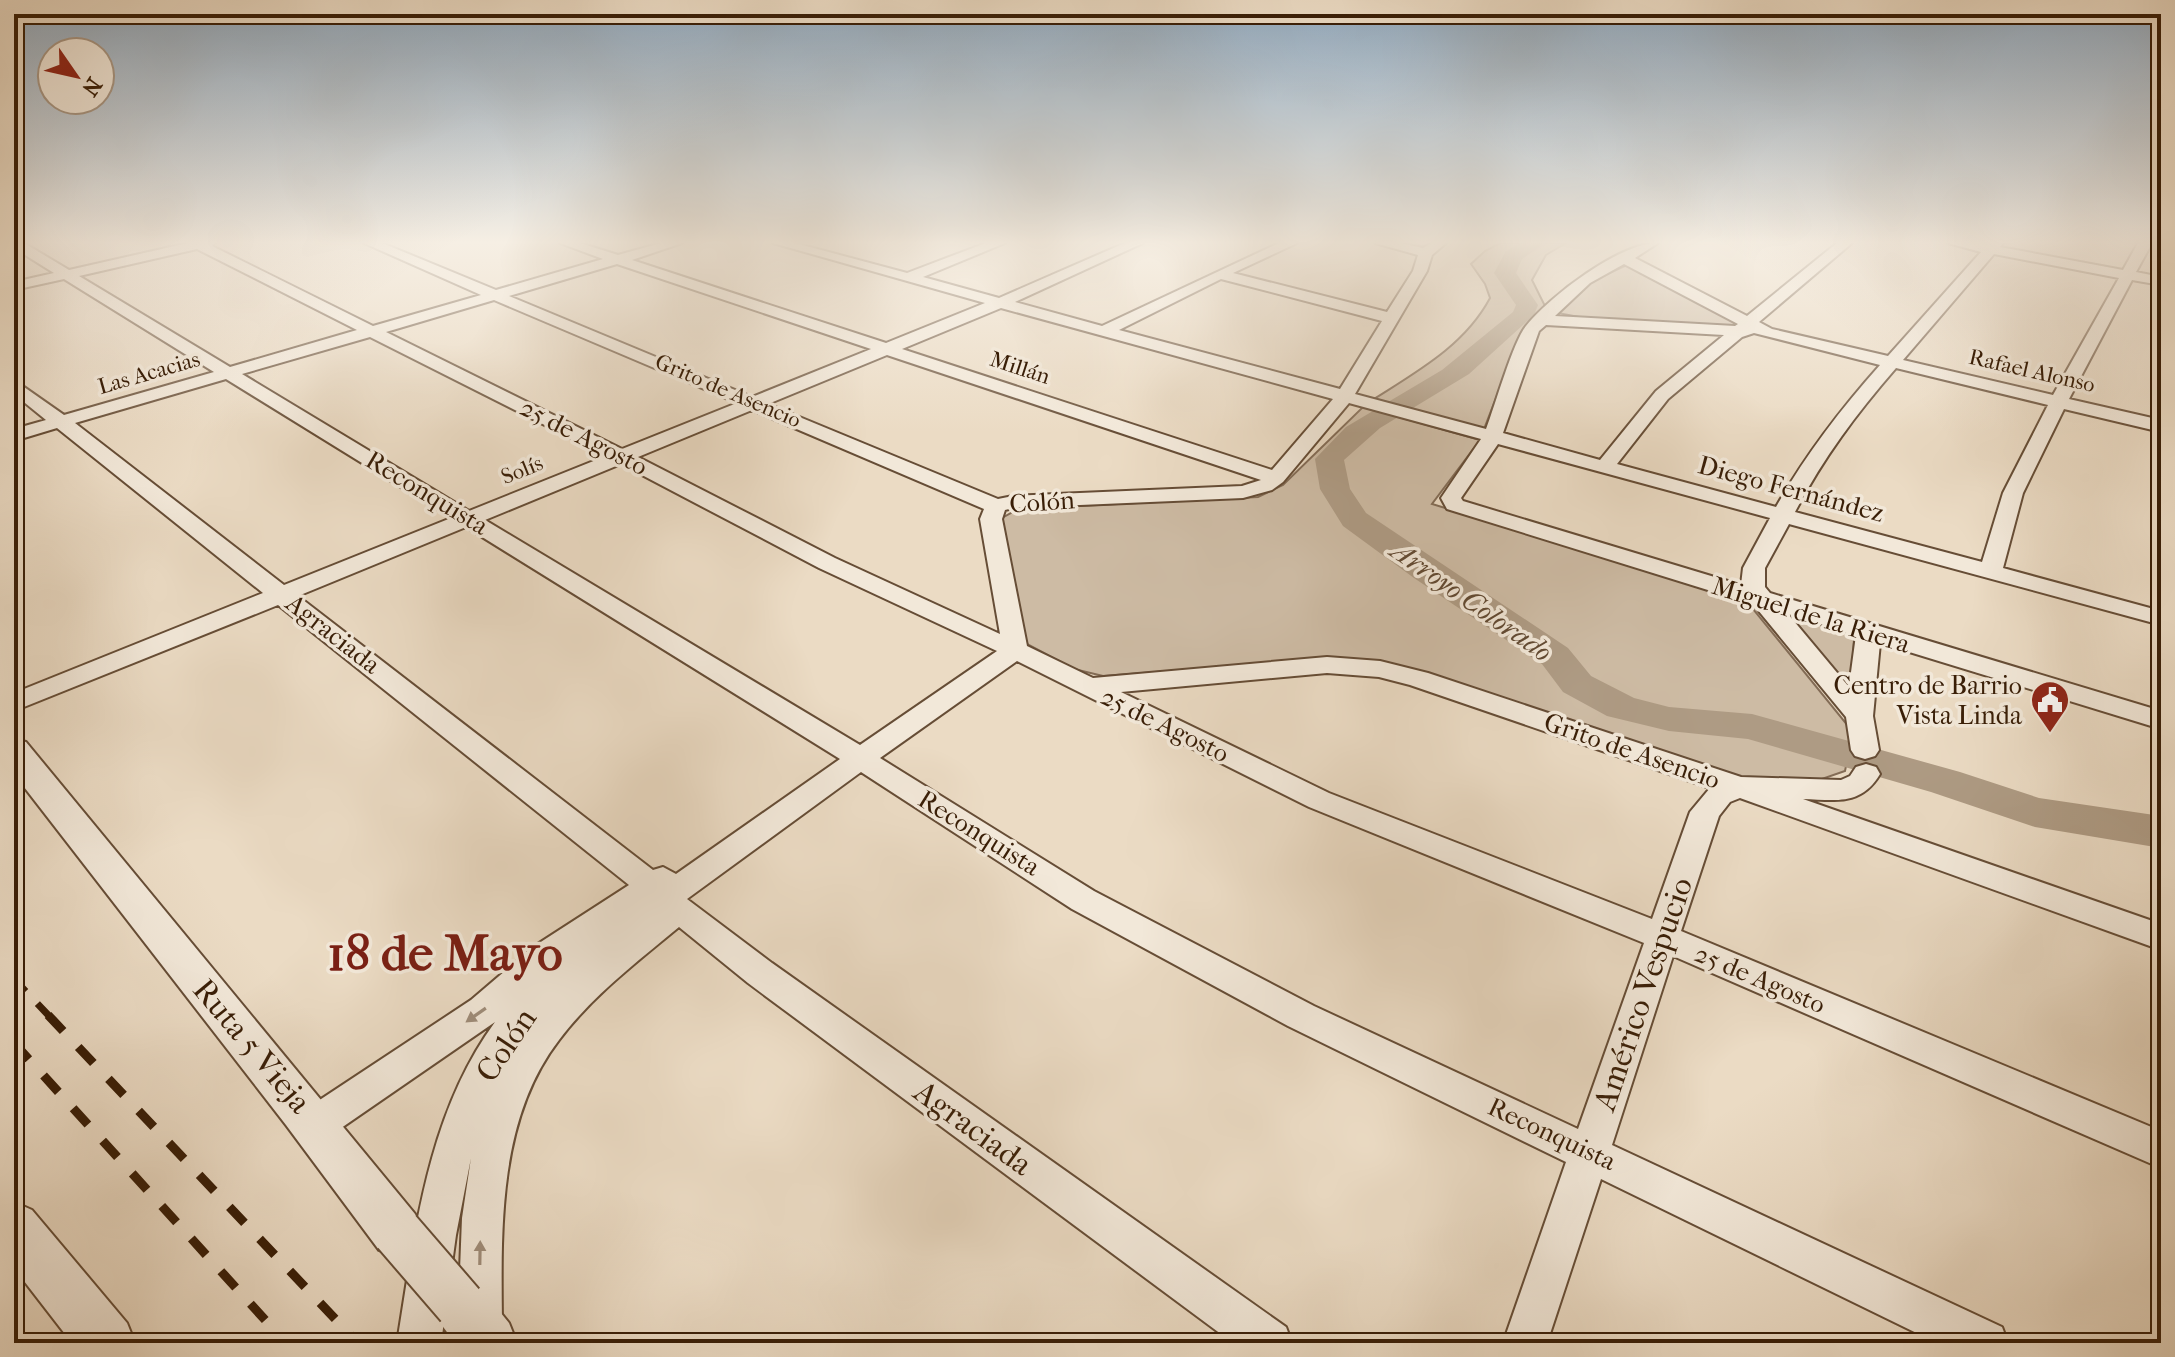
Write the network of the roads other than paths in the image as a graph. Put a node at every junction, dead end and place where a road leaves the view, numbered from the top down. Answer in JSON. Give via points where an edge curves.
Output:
{"nodes":[{"id":1,"x":120,"y":306,"type":"edge"},
{"id":2,"x":325,"y":306,"type":"edge"},
{"id":3,"x":459,"y":306,"type":"edge"},
{"id":4,"x":525,"y":306,"type":"edge"},
{"id":5,"x":758,"y":306,"type":"edge"},
{"id":6,"x":992,"y":306,"type":"edge"},
{"id":7,"x":1012,"y":306,"type":"edge"},
{"id":8,"x":1154,"y":306,"type":"edge"},
{"id":9,"x":1345,"y":306,"type":"edge"},
{"id":10,"x":1398,"y":306,"type":"edge"},
{"id":11,"x":1557,"y":306,"type":"edge"},
{"id":12,"x":1707,"y":306,"type":"edge"},
{"id":13,"x":1770,"y":306,"type":"edge"},
{"id":14,"x":1938,"y":306,"type":"edge"},
{"id":15,"x":2111,"y":306,"type":"edge"},
{"id":16,"x":1391,"y":318,"type":"junction"},
{"id":17,"x":1542,"y":320,"type":"junction"},
{"id":18,"x":1744,"y":328,"type":"junction"},
{"id":19,"x":374,"y":331,"type":"junction"},
{"id":20,"x":1104,"y":331,"type":"junction"},
{"id":21,"x":886,"y":349,"type":"junction"},
{"id":22,"x":1888,"y":362,"type":"junction"},
{"id":23,"x":230,"y":373,"type":"junction"},
{"id":24,"x":14,"y":385,"type":"edge"},
{"id":25,"x":1344,"y":397,"type":"junction"},
{"id":26,"x":753,"y":402,"type":"junction"},
{"id":27,"x":2058,"y":402,"type":"junction"},
{"id":28,"x":59,"y":422,"type":"junction"},
{"id":29,"x":2161,"y":426,"type":"edge"},
{"id":30,"x":14,"y":435,"type":"edge"},
{"id":31,"x":1492,"y":438,"type":"junction"},
{"id":32,"x":621,"y":456,"type":"junction"},
{"id":33,"x":1605,"y":467,"type":"junction"},
{"id":34,"x":1276,"y":478,"type":"junction"},
{"id":35,"x":996,"y":506,"type":"junction"},
{"id":36,"x":1783,"y":515,"type":"junction"},
{"id":37,"x":468,"y":518,"type":"junction"},
{"id":38,"x":1991,"y":571,"type":"junction"},
{"id":39,"x":281,"y":594,"type":"junction"},
{"id":40,"x":1765,"y":601,"type":"junction"},
{"id":41,"x":2161,"y":618,"type":"edge"},
{"id":42,"x":1869,"y":632,"type":"junction"},
{"id":43,"x":1015,"y":650,"type":"junction"},
{"id":44,"x":1085,"y":687,"type":"junction"},
{"id":45,"x":14,"y":703,"type":"edge"},
{"id":46,"x":1859,"y":716,"type":"junction"},
{"id":47,"x":2161,"y":720,"type":"edge"},
{"id":48,"x":14,"y":750,"type":"edge"},
{"id":49,"x":860,"y":758,"type":"junction"},
{"id":50,"x":1739,"y":787,"type":"junction"},
{"id":51,"x":743,"y":841,"type":"junction"},
{"id":52,"x":664,"y":897,"type":"junction"},
{"id":53,"x":1662,"y":937,"type":"junction"},
{"id":54,"x":2161,"y":937,"type":"edge"},
{"id":55,"x":317,"y":1123,"type":"junction"},
{"id":56,"x":2161,"y":1150,"type":"edge"},
{"id":57,"x":1589,"y":1152,"type":"junction"},
{"id":58,"x":14,"y":1227,"type":"edge"},
{"id":59,"x":477,"y":1326,"type":"edge"},
{"id":60,"x":107,"y":1343,"type":"edge"},
{"id":61,"x":419,"y":1343,"type":"edge"},
{"id":62,"x":1270,"y":1343,"type":"edge"},
{"id":63,"x":1525,"y":1343,"type":"edge"},
{"id":64,"x":1986,"y":1343,"type":"edge"}],
"edges":[{"from":1,"to":23,"type":"street","name":"Reconquista"},
{"from":2,"to":19,"type":"street","name":"25 de Agosto"},
{"from":3,"to":19,"type":"street","name":"Las Acacias"},
{"from":4,"to":26,"type":"street","name":"Grito de Asencio"},
{"from":5,"to":21,"type":"street","name":"Millán"},
{"from":6,"to":21,"type":"street","name":"Solís"},
{"from":7,"to":20,"type":"street","name":"Diego Fernández"},
{"from":8,"to":20,"type":"street"},
{"from":9,"to":16,"type":"street"},
{"from":10,"to":16,"type":"street","name":"Colón"},
{"from":11,"to":17,"type":"street"},
{"from":12,"to":18,"type":"street"},
{"from":13,"to":18,"type":"street"},
{"from":14,"to":22,"type":"street"},
{"from":15,"to":27,"type":"street"},
{"from":16,"to":25,"type":"street","name":"Colón"},
{"from":17,"to":18,"type":"street","name":"Rafael Alonso"},
{"from":17,"to":31,"type":"street","via":[[1532,329]]},
{"from":18,"to":22,"type":"street","name":"Rafael Alonso"},
{"from":18,"to":33,"type":"street","via":[[1662,395]]},
{"from":19,"to":23,"type":"street","name":"Las Acacias"},
{"from":19,"to":32,"type":"street","name":"25 de Agosto"},
{"from":20,"to":25,"type":"street","name":"Diego Fernández"},
{"from":21,"to":26,"type":"street","name":"Solís"},
{"from":21,"to":34,"type":"street","name":"Millán"},
{"from":22,"to":27,"type":"street","name":"Rafael Alonso"},
{"from":22,"to":36,"type":"street","via":[[1808,468]]},
{"from":23,"to":28,"type":"street","name":"Las Acacias"},
{"from":23,"to":37,"type":"street","name":"Reconquista"},
{"from":24,"to":28,"type":"street","name":"Agraciada"},
{"from":25,"to":31,"type":"street","name":"Diego Fernández"},
{"from":25,"to":34,"type":"street","name":"Colón"},
{"from":26,"to":32,"type":"street","name":"Solís"},
{"from":26,"to":35,"type":"street","name":"Grito de Asencio"},
{"from":27,"to":29,"type":"street","name":"Rafael Alonso"},
{"from":27,"to":38,"type":"street","via":[[2013,493]]},
{"from":28,"to":30,"type":"street","name":"Las Acacias"},
{"from":28,"to":39,"type":"street","name":"Agraciada"},
{"from":31,"to":33,"type":"street","name":"Diego Fernández"},
{"from":31,"to":40,"type":"street","name":"Miguel de la Riera","via":[[1451,498],[1454,505]]},
{"from":32,"to":37,"type":"street","name":"Solís"},
{"from":32,"to":43,"type":"street","name":"25 de Agosto","via":[[827,563]]},
{"from":33,"to":36,"type":"street","name":"Diego Fernández"},
{"from":34,"to":35,"type":"street","name":"Colón","via":[[1243,492]]},
{"from":35,"to":43,"type":"street","name":"Colón","via":[[991,519]]},
{"from":36,"to":38,"type":"street","name":"Diego Fernández"},
{"from":36,"to":40,"type":"street","via":[[1754,568],[1753,588]]},
{"from":37,"to":39,"type":"street","name":"Solís"},
{"from":37,"to":49,"type":"street","name":"Reconquista"},
{"from":38,"to":41,"type":"street","name":"Diego Fernández"},
{"from":39,"to":45,"type":"street","name":"Solís"},
{"from":39,"to":52,"type":"street","name":"Agraciada"},
{"from":40,"to":42,"type":"street","name":"Miguel de la Riera"},
{"from":40,"to":46,"type":"street"},
{"from":42,"to":46,"type":"street"},
{"from":42,"to":47,"type":"street","name":"Miguel de la Riera"},
{"from":43,"to":44,"type":"street","name":"25 de Agosto"},
{"from":43,"to":49,"type":"street","name":"Colón"},
{"from":44,"to":50,"type":"street","name":"Grito de Asencio","via":[[1327,665],[1380,669]]},
{"from":44,"to":53,"type":"street","name":"25 de Agosto","via":[[1319,800]]},
{"from":46,"to":50,"type":"street","via":[[1865,762],[1860,783],[1844,790]]},
{"from":48,"to":55,"type":"street","name":"Ruta 5 Vieja","via":[[141,915]]},
{"from":49,"to":51,"type":"street","name":"Colón"},
{"from":49,"to":57,"type":"street","name":"Reconquista","via":[[1083,900],[1301,1016]]},
{"from":50,"to":53,"type":"street","name":"Américo Vespucio","via":[[1720,795],[1705,812]]},
{"from":50,"to":54,"type":"street","name":"Grito de Asencio"},
{"from":51,"to":52,"type":"street","name":"Colón"},
{"from":51,"to":61,"type":"street","name":"Colón","via":[[562,975],[518,1018],[489,1062],[465,1113],[443,1183]]},
{"from":52,"to":55,"type":"street","name":"Colón","one_way":true,"via":[[545,956],[484,1010]]},
{"from":59,"to":52,"type":"street","name":"Colón","one_way":true,"via":[[480,1242],[504,1102],[532,1049]]},
{"from":52,"to":62,"type":"street","name":"Agraciada","via":[[760,973]]},
{"from":53,"to":56,"type":"street","name":"25 de Agosto"},
{"from":53,"to":57,"type":"street","name":"Américo Vespucio"},
{"from":55,"to":59,"type":"street","name":"Ruta 5 Vieja","bridge":true,"via":[[397,1232]]},
{"from":57,"to":63,"type":"street","name":"Américo Vespucio"},
{"from":57,"to":64,"type":"street","name":"Reconquista"},
{"from":58,"to":60,"type":"street"}]}
